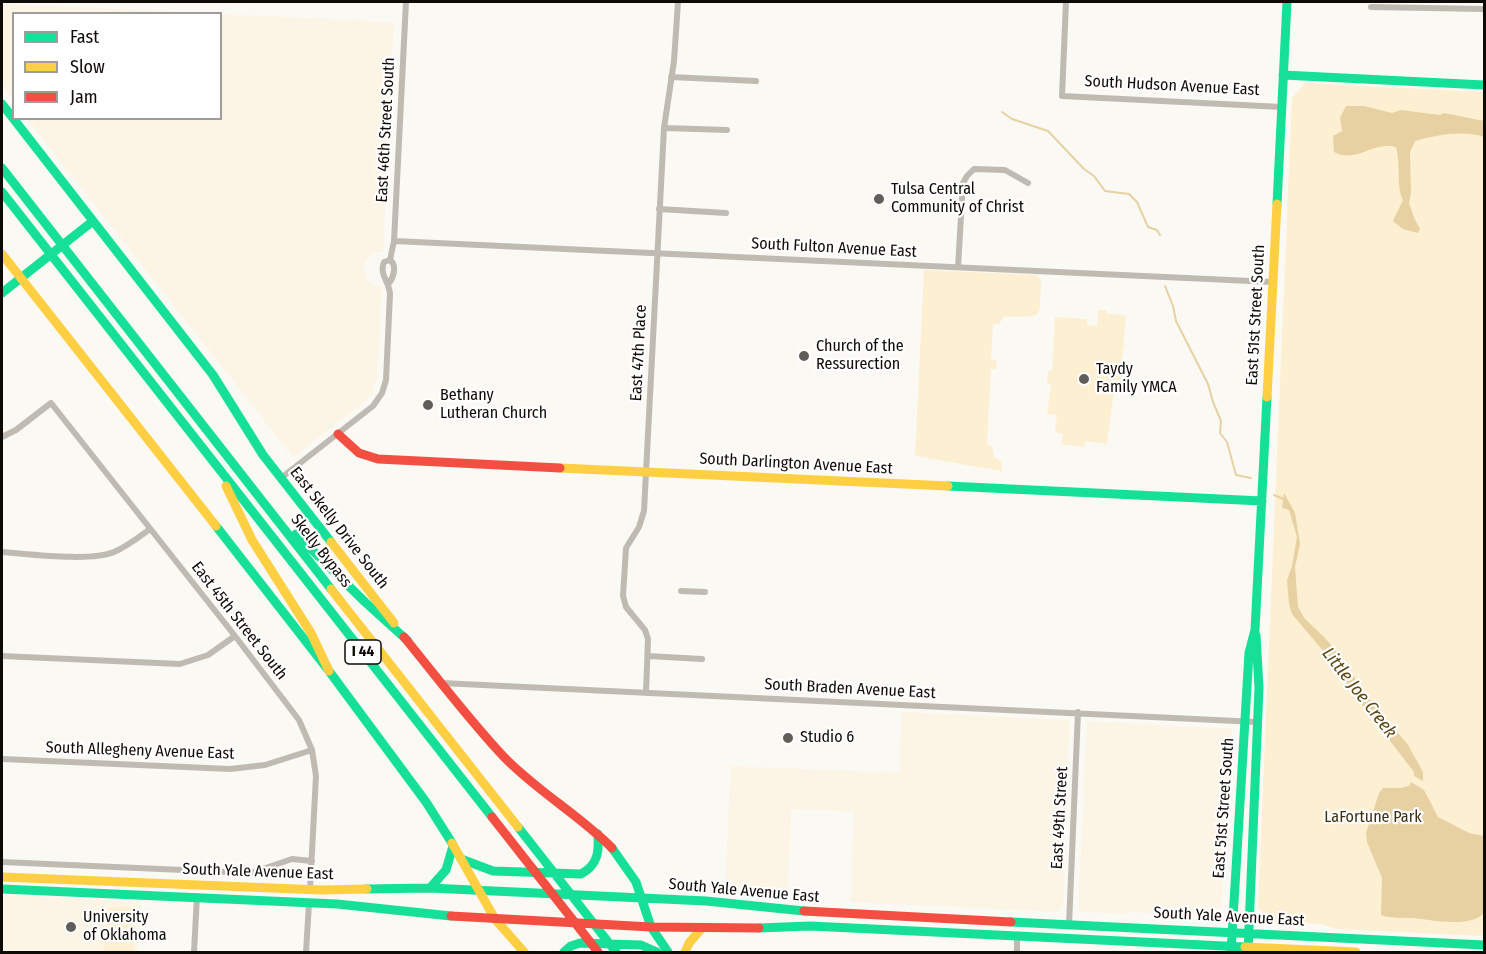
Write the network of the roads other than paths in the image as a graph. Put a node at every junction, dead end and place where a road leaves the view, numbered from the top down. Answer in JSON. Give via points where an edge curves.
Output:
{"nodes":[{"id":1,"x":406,"y":2,"type":"edge"},
{"id":2,"x":678,"y":2,"type":"edge"},
{"id":3,"x":1066,"y":2,"type":"edge"},
{"id":4,"x":1287,"y":2,"type":"edge"},
{"id":5,"x":1459,"y":5,"type":"edge"},
{"id":6,"x":1371,"y":7,"type":"dead end"},
{"id":7,"x":1485,"y":9,"type":"edge"},
{"id":8,"x":1283,"y":75,"type":"junction"},
{"id":9,"x":671,"y":77,"type":"junction"},
{"id":10,"x":756,"y":81,"type":"dead end"},
{"id":11,"x":1485,"y":85,"type":"edge"},
{"id":12,"x":2,"y":104,"type":"edge"},
{"id":13,"x":1282,"y":107,"type":"junction"},
{"id":14,"x":12,"y":117,"type":"edge"},
{"id":15,"x":14,"y":120,"type":"edge"},
{"id":16,"x":664,"y":128,"type":"junction"},
{"id":17,"x":727,"y":130,"type":"dead end"},
{"id":18,"x":2,"y":168,"type":"edge"},
{"id":19,"x":1028,"y":183,"type":"dead end"},
{"id":20,"x":2,"y":192,"type":"edge"},
{"id":21,"x":659,"y":209,"type":"junction"},
{"id":22,"x":726,"y":213,"type":"dead end"},
{"id":23,"x":93,"y":221,"type":"junction"},
{"id":24,"x":394,"y":241,"type":"junction"},
{"id":25,"x":657,"y":253,"type":"junction"},
{"id":26,"x":2,"y":254,"type":"edge"},
{"id":27,"x":390,"y":260,"type":"junction"},
{"id":28,"x":958,"y":267,"type":"junction"},
{"id":29,"x":21,"y":279,"type":"junction"},
{"id":30,"x":389,"y":282,"type":"junction"},
{"id":31,"x":1272,"y":282,"type":"junction"},
{"id":32,"x":2,"y":293,"type":"edge"},
{"id":33,"x":339,"y":434,"type":"junction"},
{"id":34,"x":2,"y":437,"type":"edge"},
{"id":35,"x":216,"y":466,"type":"junction"},
{"id":36,"x":646,"y":472,"type":"junction"},
{"id":37,"x":281,"y":478,"type":"junction"},
{"id":38,"x":1262,"y":501,"type":"junction"},
{"id":39,"x":265,"y":504,"type":"junction"},
{"id":40,"x":150,"y":529,"type":"junction"},
{"id":41,"x":2,"y":552,"type":"edge"},
{"id":42,"x":681,"y":591,"type":"dead end"},
{"id":43,"x":705,"y":592,"type":"dead end"},
{"id":44,"x":1255,"y":630,"type":"junction"},
{"id":45,"x":235,"y":636,"type":"junction"},
{"id":46,"x":408,"y":641,"type":"junction"},
{"id":47,"x":2,"y":656,"type":"edge"},
{"id":48,"x":648,"y":656,"type":"junction"},
{"id":49,"x":702,"y":659,"type":"dead end"},
{"id":50,"x":329,"y":671,"type":"junction"},
{"id":51,"x":441,"y":683,"type":"junction"},
{"id":52,"x":646,"y":693,"type":"junction"},
{"id":53,"x":1078,"y":712,"type":"junction"},
{"id":54,"x":1244,"y":721,"type":"junction"},
{"id":55,"x":1257,"y":722,"type":"junction"},
{"id":56,"x":312,"y":750,"type":"junction"},
{"id":57,"x":2,"y":759,"type":"edge"},
{"id":58,"x":598,"y":834,"type":"junction"},
{"id":59,"x":453,"y":846,"type":"junction"},
{"id":60,"x":461,"y":859,"type":"junction"},
{"id":61,"x":312,"y":861,"type":"junction"},
{"id":62,"x":2,"y":862,"type":"edge"},
{"id":63,"x":2,"y":877,"type":"edge"},
{"id":64,"x":103,"y":882,"type":"junction"},
{"id":65,"x":197,"y":885,"type":"junction"},
{"id":66,"x":430,"y":888,"type":"junction"},
{"id":67,"x":2,"y":889,"type":"edge"},
{"id":68,"x":310,"y":889,"type":"junction"},
{"id":69,"x":479,"y":891,"type":"junction"},
{"id":70,"x":103,"y":895,"type":"junction"},
{"id":71,"x":197,"y":898,"type":"junction"},
{"id":72,"x":641,"y":898,"type":"junction"},
{"id":73,"x":309,"y":903,"type":"junction"},
{"id":74,"x":788,"y":911,"type":"junction"},
{"id":75,"x":811,"y":912,"type":"junction"},
{"id":76,"x":924,"y":918,"type":"junction"},
{"id":77,"x":496,"y":919,"type":"junction"},
{"id":78,"x":1069,"y":925,"type":"junction"},
{"id":79,"x":787,"y":926,"type":"junction"},
{"id":80,"x":810,"y":926,"type":"junction"},
{"id":81,"x":651,"y":927,"type":"junction"},
{"id":82,"x":702,"y":928,"type":"junction"},
{"id":83,"x":924,"y":932,"type":"junction"},
{"id":84,"x":1232,"y":933,"type":"junction"},
{"id":85,"x":1249,"y":933,"type":"junction"},
{"id":86,"x":1017,"y":936,"type":"junction"},
{"id":87,"x":1068,"y":939,"type":"junction"},
{"id":88,"x":1485,"y":945,"type":"edge"},
{"id":89,"x":1231,"y":950,"type":"edge"},
{"id":90,"x":1248,"y":950,"type":"edge"},
{"id":91,"x":194,"y":952,"type":"edge"},
{"id":92,"x":306,"y":952,"type":"edge"},
{"id":93,"x":524,"y":952,"type":"edge"},
{"id":94,"x":564,"y":952,"type":"edge"},
{"id":95,"x":598,"y":952,"type":"edge"},
{"id":96,"x":616,"y":952,"type":"edge"},
{"id":97,"x":657,"y":952,"type":"edge"},
{"id":98,"x":668,"y":952,"type":"edge"},
{"id":99,"x":685,"y":952,"type":"edge"},
{"id":100,"x":1017,"y":952,"type":"edge"},
{"id":101,"x":1356,"y":952,"type":"edge"}],
"edges":[{"from":1,"to":24,"type":"street","name":"East 46th Street South"},
{"from":2,"to":9,"type":"street","name":"East 47th Place"},
{"from":3,"to":13,"type":"street","name":"South Hudson Avenue East","via":[[1062,96]]},
{"from":4,"to":8,"type":"main road","name":"East 51st Street South"},
{"from":5,"to":6,"type":"street"},
{"from":5,"to":7,"type":"street"},
{"from":8,"to":11,"type":"main road","name":"South Hudson Avenue East"},
{"from":8,"to":13,"type":"main road","name":"East 51st Street South"},
{"from":9,"to":10,"type":"street"},
{"from":9,"to":16,"type":"street","name":"East 47th Place"},
{"from":12,"to":14,"type":"main road","name":"East Skelly Drive South"},
{"from":13,"to":31,"type":"main road","name":"East 51st Street South"},
{"from":15,"to":23,"type":"main road","name":"East Skelly Drive South"},
{"from":16,"to":17,"type":"street"},
{"from":16,"to":21,"type":"street","name":"East 47th Place"},
{"from":18,"to":39,"type":"main road","name":"Skelly Bypass","number":"I 44"},
{"from":19,"to":28,"type":"street","via":[[1005,170],[974,169],[967,176],[962,196]]},
{"from":20,"to":35,"type":"main road","name":"Skelly Bypass","number":"I 44"},
{"from":21,"to":22,"type":"street"},
{"from":21,"to":25,"type":"street","name":"East 47th Place"},
{"from":23,"to":29,"type":"main road"},
{"from":23,"to":37,"type":"main road","name":"East Skelly Drive South","via":[[213,375]]},
{"from":24,"to":25,"type":"street","name":"South Fulton Avenue East"},
{"from":24,"to":27,"type":"street","name":"East 46th Street South"},
{"from":25,"to":28,"type":"street","name":"South Fulton Avenue East"},
{"from":25,"to":36,"type":"street","name":"East 47th Place"},
{"from":26,"to":29,"type":"main road"},
{"from":27,"to":30,"type":"street","name":"East 46th Street South","via":[[394,274]]},
{"from":27,"to":30,"type":"street","name":"East 46th Street South","via":[[384,262],[382,269]]},
{"from":28,"to":31,"type":"street","name":"South Fulton Avenue East"},
{"from":29,"to":32,"type":"main road"},
{"from":29,"to":50,"type":"main road"},
{"from":30,"to":33,"type":"street","name":"East 46th Street South","via":[[385,386],[374,406]]},
{"from":31,"to":38,"type":"main road","name":"East 51st Street South"},
{"from":33,"to":36,"type":"main road","name":"South Darlington Avenue East","via":[[358,454],[373,459]]},
{"from":33,"to":37,"type":"street","name":"East 46th Street South"},
{"from":34,"to":40,"type":"street","name":"East 45th Street South","via":[[51,404]]},
{"from":35,"to":50,"type":"main road","via":[[252,540],[311,633]]},
{"from":35,"to":95,"type":"main road","name":"Skelly Bypass","number":"I 44"},
{"from":36,"to":38,"type":"main road","name":"South Darlington Avenue East"},
{"from":36,"to":48,"type":"street","name":"East 47th Place","via":[[644,511],[626,548],[623,596],[626,608],[645,630]]},
{"from":37,"to":46,"type":"main road","name":"East Skelly Drive South"},
{"from":38,"to":44,"type":"main road","name":"East 51st Street South"},
{"from":39,"to":46,"type":"main road","via":[[379,618]]},
{"from":39,"to":96,"type":"main road","name":"Skelly Bypass","number":"I 44"},
{"from":40,"to":41,"type":"street","via":[[126,546],[103,555]]},
{"from":40,"to":45,"type":"street","name":"East 45th Street South"},
{"from":42,"to":43,"type":"street"},
{"from":44,"to":54,"type":"main road","name":"East 51st Street South","via":[[1249,652]]},
{"from":44,"to":55,"type":"main road","name":"East 51st Street South","via":[[1259,653]]},
{"from":45,"to":47,"type":"street","via":[[208,655],[180,664]]},
{"from":45,"to":56,"type":"street","name":"East 45th Street South","via":[[299,720]]},
{"from":46,"to":51,"type":"main road","name":"East Skelly Drive South"},
{"from":48,"to":49,"type":"street"},
{"from":48,"to":52,"type":"street","name":"East 47th Place"},
{"from":50,"to":59,"type":"main road","via":[[434,812]]},
{"from":51,"to":52,"type":"street","name":"South Braden Avenue East"},
{"from":51,"to":58,"type":"main road","name":"East Skelly Drive South","via":[[519,772]]},
{"from":52,"to":53,"type":"street","name":"South Braden Avenue East"},
{"from":53,"to":54,"type":"street","name":"South Braden Avenue East"},
{"from":53,"to":78,"type":"street","name":"East 49th Street"},
{"from":54,"to":55,"type":"street","name":"South Braden Avenue East"},
{"from":54,"to":84,"type":"main road","name":"East 51st Street South"},
{"from":55,"to":85,"type":"main road","name":"East 51st Street South"},
{"from":56,"to":57,"type":"street","name":"South Allegheny Avenue East","via":[[265,765],[230,770]]},
{"from":56,"to":61,"type":"street","name":"East 45th Street South","via":[[316,776]]},
{"from":58,"to":60,"type":"main road","via":[[597,861],[581,874],[493,871]]},
{"from":58,"to":72,"type":"main road","name":"East Skelly Drive South","via":[[624,863]]},
{"from":59,"to":60,"type":"main road"},
{"from":59,"to":66,"type":"main road","via":[[449,868]]},
{"from":60,"to":69,"type":"main road"},
{"from":61,"to":62,"type":"street","name":"South Yale Avenue East","via":[[292,859],[251,873]]},
{"from":61,"to":68,"type":"street","name":"East 45th Street South"},
{"from":63,"to":64,"type":"main road","name":"South Yale Avenue East"},
{"from":64,"to":65,"type":"main road","name":"South Yale Avenue East"},
{"from":64,"to":70,"type":"main road"},
{"from":65,"to":68,"type":"main road","name":"South Yale Avenue East"},
{"from":65,"to":71,"type":"street"},
{"from":66,"to":68,"type":"main road","name":"South Yale Avenue East"},
{"from":66,"to":69,"type":"main road","name":"South Yale Avenue East"},
{"from":67,"to":70,"type":"main road","name":"South Yale Avenue East"},
{"from":68,"to":73,"type":"main road"},
{"from":69,"to":72,"type":"main road","name":"South Yale Avenue East"},
{"from":69,"to":77,"type":"main road"},
{"from":70,"to":71,"type":"main road","name":"South Yale Avenue East"},
{"from":71,"to":73,"type":"main road","name":"South Yale Avenue East"},
{"from":71,"to":91,"type":"street"},
{"from":72,"to":74,"type":"main road","name":"South Yale Avenue East","via":[[735,903]]},
{"from":72,"to":81,"type":"main road","name":"East Skelly Drive South"},
{"from":73,"to":77,"type":"main road","name":"South Yale Avenue East"},
{"from":73,"to":92,"type":"street"},
{"from":74,"to":75,"type":"main road","name":"South Yale Avenue East"},
{"from":74,"to":79,"type":"main road"},
{"from":75,"to":76,"type":"main road","name":"South Yale Avenue East"},
{"from":75,"to":80,"type":"main road"},
{"from":76,"to":78,"type":"main road","name":"South Yale Avenue East"},
{"from":76,"to":83,"type":"main road"},
{"from":77,"to":81,"type":"main road","name":"South Yale Avenue East"},
{"from":77,"to":93,"type":"main road"},
{"from":78,"to":84,"type":"main road","name":"South Yale Avenue East"},
{"from":78,"to":87,"type":"main road"},
{"from":79,"to":80,"type":"main road","name":"South Yale Avenue East"},
{"from":79,"to":82,"type":"main road","name":"South Yale Avenue East"},
{"from":80,"to":83,"type":"main road","name":"South Yale Avenue East"},
{"from":81,"to":82,"type":"main road","name":"South Yale Avenue East"},
{"from":81,"to":98,"type":"main road","name":"East Skelly Drive South"},
{"from":82,"to":99,"type":"main road"},
{"from":83,"to":86,"type":"main road","name":"South Yale Avenue East"},
{"from":84,"to":85,"type":"main road","name":"South Yale Avenue East"},
{"from":84,"to":89,"type":"main road","name":"East 51st Street South"},
{"from":85,"to":88,"type":"main road","name":"South Yale Avenue East"},
{"from":85,"to":90,"type":"main road","name":"East 51st Street South"},
{"from":86,"to":87,"type":"main road","name":"South Yale Avenue East"},
{"from":86,"to":100,"type":"street"},
{"from":87,"to":89,"type":"main road","name":"South Yale Avenue East"},
{"from":89,"to":90,"type":"main road","name":"South Yale Avenue East"},
{"from":90,"to":101,"type":"main road","name":"South Yale Avenue East"},
{"from":94,"to":97,"type":"main road","via":[[580,943],[641,945]]}]}
